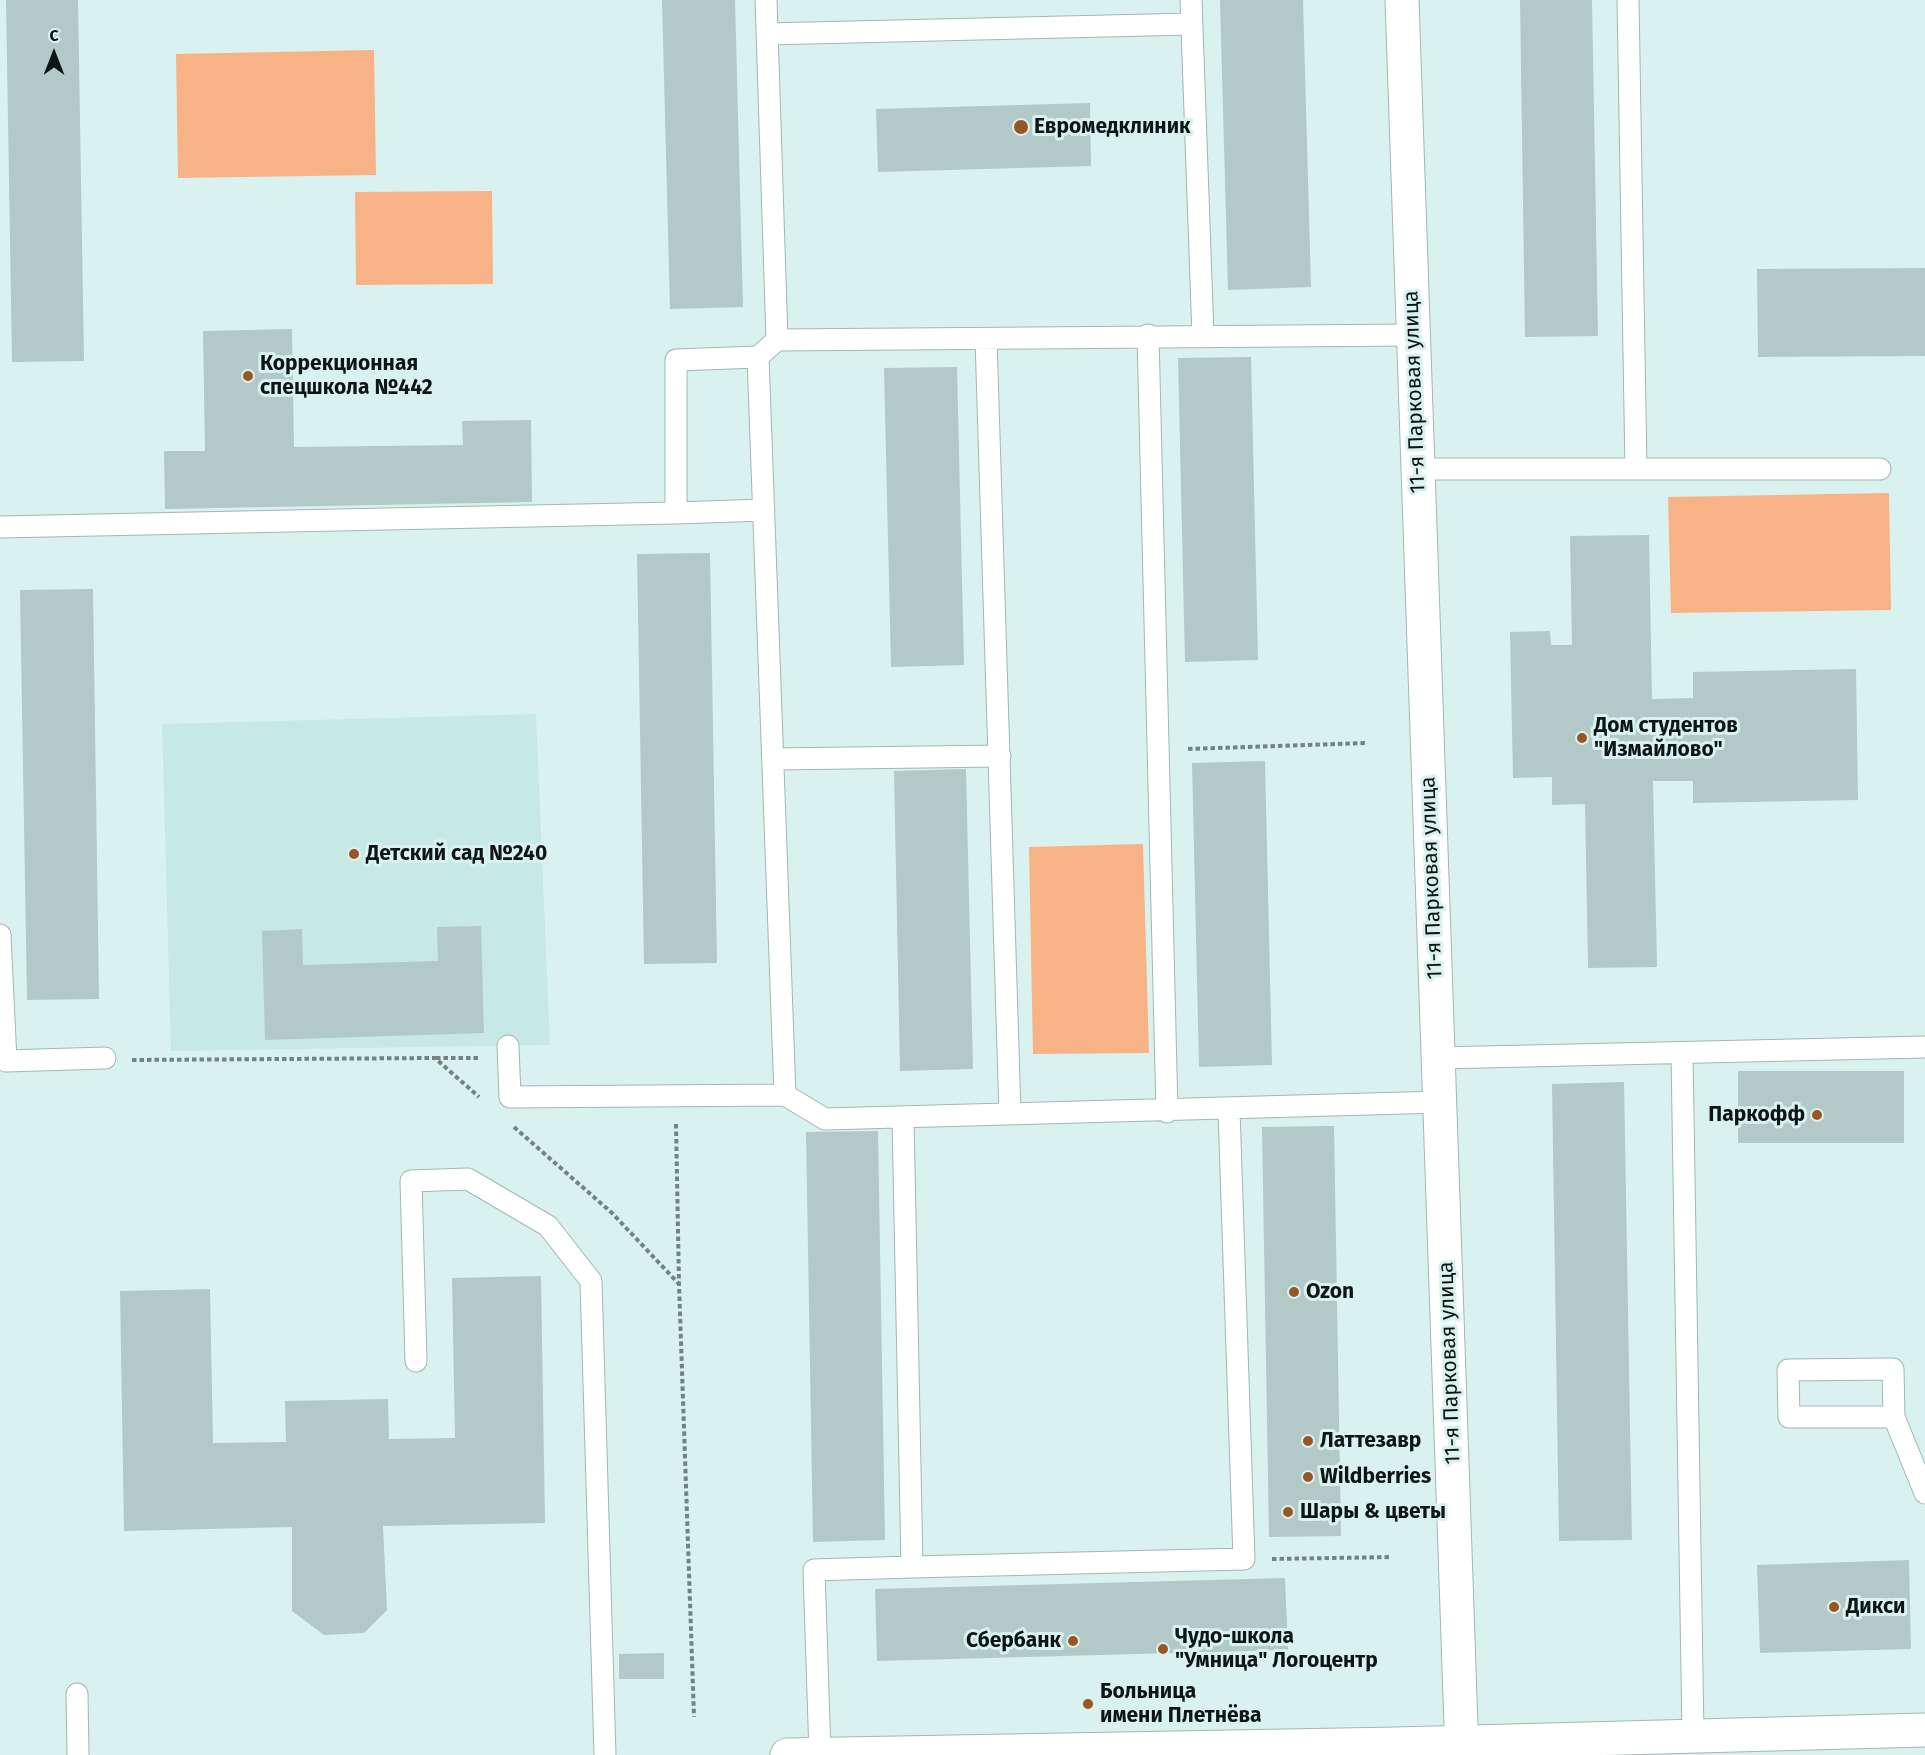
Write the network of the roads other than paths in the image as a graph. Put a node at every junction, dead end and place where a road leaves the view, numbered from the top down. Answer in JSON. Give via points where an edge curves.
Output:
{"nodes":[{"id":1,"x":766,"y":0,"type":"edge"},
{"id":2,"x":1191,"y":0,"type":"edge"},
{"id":3,"x":1402,"y":0,"type":"edge"},
{"id":4,"x":1628,"y":0,"type":"edge"},
{"id":5,"x":1191,"y":24,"type":"junction"},
{"id":6,"x":767,"y":34,"type":"junction"},
{"id":7,"x":1148,"y":335,"type":"junction"},
{"id":8,"x":1413,"y":335,"type":"junction"},
{"id":9,"x":1203,"y":336,"type":"junction"},
{"id":10,"x":986,"y":339,"type":"junction"},
{"id":11,"x":777,"y":340,"type":"junction"},
{"id":12,"x":758,"y":357,"type":"junction"},
{"id":13,"x":1880,"y":469,"type":"dead end"},
{"id":14,"x":1418,"y":470,"type":"junction"},
{"id":15,"x":1636,"y":470,"type":"junction"},
{"id":16,"x":764,"y":510,"type":"junction"},
{"id":17,"x":676,"y":513,"type":"junction"},
{"id":18,"x":0,"y":527,"type":"edge"},
{"id":19,"x":1000,"y":756,"type":"junction"},
{"id":20,"x":774,"y":759,"type":"junction"},
{"id":21,"x":0,"y":935,"type":"edge"},
{"id":22,"x":1925,"y":1047,"type":"edge"},
{"id":23,"x":508,"y":1052,"type":"road end"},
{"id":24,"x":1682,"y":1053,"type":"junction"},
{"id":25,"x":105,"y":1058,"type":"road end"},
{"id":26,"x":1439,"y":1058,"type":"junction"},
{"id":27,"x":785,"y":1095,"type":"junction"},
{"id":28,"x":1441,"y":1102,"type":"junction"},
{"id":29,"x":1229,"y":1110,"type":"junction"},
{"id":30,"x":1167,"y":1112,"type":"junction"},
{"id":31,"x":1010,"y":1113,"type":"junction"},
{"id":32,"x":903,"y":1117,"type":"junction"},
{"id":33,"x":416,"y":1361,"type":"dead end"},
{"id":34,"x":1894,"y":1417,"type":"junction"},
{"id":35,"x":1925,"y":1492,"type":"edge"},
{"id":36,"x":912,"y":1567,"type":"junction"},
{"id":37,"x":77,"y":1694,"type":"dead end"},
{"id":38,"x":1925,"y":1730,"type":"edge"},
{"id":39,"x":1693,"y":1735,"type":"junction"},
{"id":40,"x":1462,"y":1748,"type":"edge"},
{"id":41,"x":820,"y":1754,"type":"edge"},
{"id":42,"x":867,"y":1754,"type":"edge"},
{"id":43,"x":78,"y":1755,"type":"edge"},
{"id":44,"x":605,"y":1755,"type":"edge"},
{"id":45,"x":786,"y":1755,"type":"edge"}],
"edges":[{"from":1,"to":6,"type":"lane"},
{"from":2,"to":5,"type":"lane"},
{"from":3,"to":8,"type":"street","name":"11-я Парковая улица"},
{"from":4,"to":15,"type":"lane"},
{"from":5,"to":6,"type":"lane"},
{"from":5,"to":9,"type":"lane"},
{"from":6,"to":11,"type":"lane"},
{"from":7,"to":9,"type":"lane"},
{"from":7,"to":10,"type":"lane"},
{"from":7,"to":30,"type":"lane"},
{"from":8,"to":9,"type":"lane"},
{"from":8,"to":14,"type":"street","name":"11-я Парковая улица"},
{"from":10,"to":11,"type":"lane"},
{"from":10,"to":19,"type":"lane"},
{"from":11,"to":12,"type":"lane"},
{"from":12,"to":16,"type":"lane"},
{"from":12,"to":17,"type":"lane","via":[[676,360]]},
{"from":13,"to":15,"type":"lane"},
{"from":14,"to":15,"type":"lane"},
{"from":14,"to":26,"type":"street","name":"11-я Парковая улица"},
{"from":16,"to":17,"type":"lane"},
{"from":16,"to":20,"type":"lane"},
{"from":17,"to":18,"type":"lane"},
{"from":19,"to":20,"type":"lane"},
{"from":19,"to":31,"type":"lane"},
{"from":20,"to":27,"type":"lane"},
{"from":21,"to":25,"type":"lane","via":[[6,1061]]},
{"from":22,"to":24,"type":"lane"},
{"from":23,"to":27,"type":"lane","via":[[510,1097]]},
{"from":24,"to":26,"type":"lane"},
{"from":24,"to":39,"type":"lane"},
{"from":26,"to":28,"type":"street","name":"11-я Парковая улица"},
{"from":27,"to":32,"type":"lane","via":[[825,1119]]},
{"from":28,"to":29,"type":"lane"},
{"from":28,"to":40,"type":"street","name":"11-я Парковая улица"},
{"from":29,"to":30,"type":"lane"},
{"from":29,"to":36,"type":"lane","via":[[1244,1559]]},
{"from":30,"to":31,"type":"lane"},
{"from":31,"to":32,"type":"lane"},
{"from":32,"to":36,"type":"lane"},
{"from":33,"to":44,"type":"lane","via":[[411,1181],[468,1179],[548,1226],[591,1281]]},
{"from":34,"to":34,"type":"lane","via":[[1789,1417],[1788,1370],[1893,1370]]},
{"from":34,"to":35,"type":"lane"},
{"from":36,"to":41,"type":"lane","via":[[814,1570]]},
{"from":37,"to":43,"type":"lane"},
{"from":38,"to":39,"type":"street"},
{"from":39,"to":40,"type":"street"},
{"from":40,"to":42,"type":"street"},
{"from":41,"to":42,"type":"street"},
{"from":41,"to":45,"type":"street"}]}
